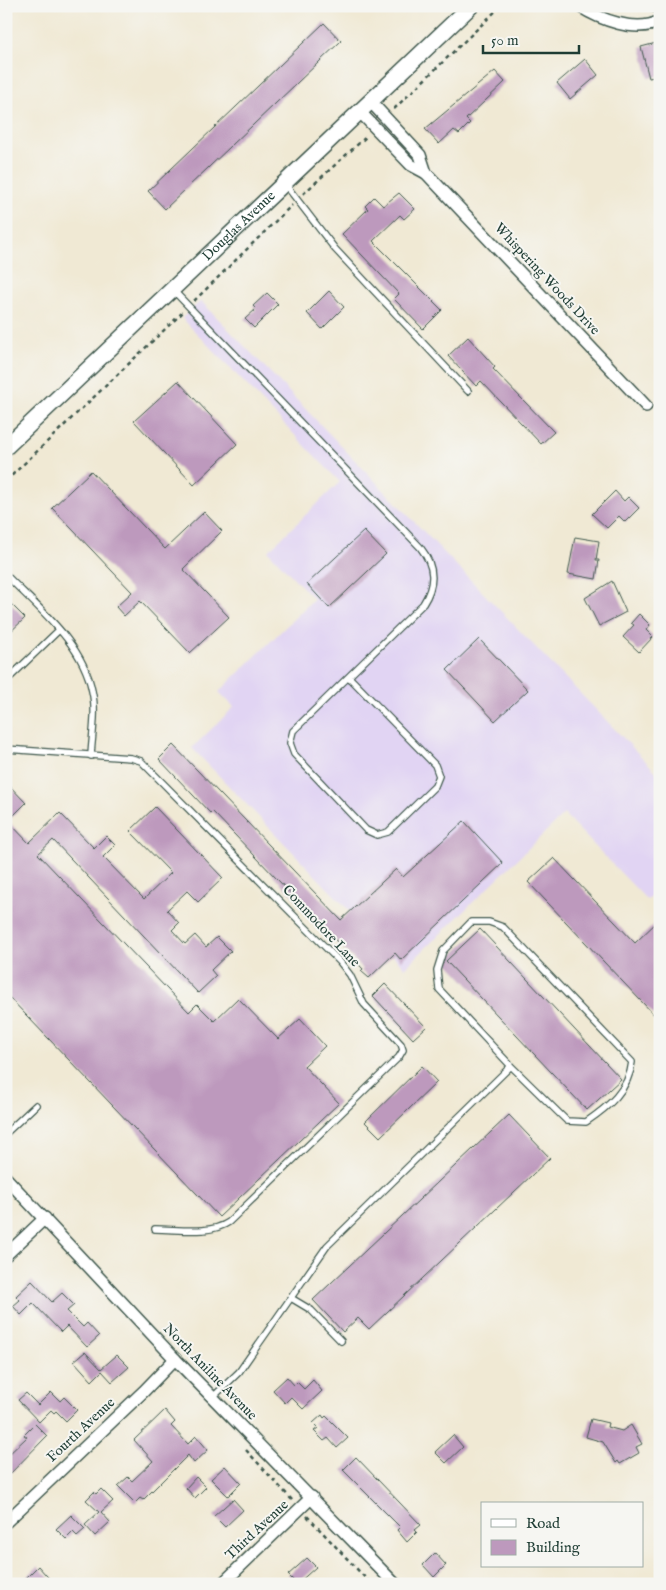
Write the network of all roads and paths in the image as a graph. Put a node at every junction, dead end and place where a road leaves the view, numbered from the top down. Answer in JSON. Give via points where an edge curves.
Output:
{"nodes":[{"id":1,"x":471,"y":6,"type":"edge"},
{"id":2,"x":501,"y":6,"type":"edge"},
{"id":3,"x":579,"y":6,"type":"edge"},
{"id":4,"x":655,"y":6,"type":"edge"},
{"id":5,"x":660,"y":8,"type":"edge"},
{"id":6,"x":660,"y":21,"type":"edge"},
{"id":7,"x":365,"y":107,"type":"junction"},
{"id":8,"x":386,"y":119,"type":"junction"},
{"id":9,"x":376,"y":128,"type":"junction"},
{"id":10,"x":426,"y":173,"type":"junction"},
{"id":11,"x":284,"y":182,"type":"junction"},
{"id":12,"x":298,"y":199,"type":"junction"},
{"id":13,"x":172,"y":289,"type":"junction"},
{"id":14,"x":188,"y":306,"type":"junction"},
{"id":15,"x":468,"y":391,"type":"dead end"},
{"id":16,"x":646,"y":406,"type":"dead end"},
{"id":17,"x":6,"y":447,"type":"edge"},
{"id":18,"x":6,"y":481,"type":"edge"},
{"id":19,"x":6,"y":575,"type":"edge"},
{"id":20,"x":59,"y":630,"type":"junction"},
{"id":21,"x":349,"y":677,"type":"junction"},
{"id":22,"x":6,"y":681,"type":"edge"},
{"id":23,"x":6,"y":749,"type":"edge"},
{"id":24,"x":91,"y":756,"type":"junction"},
{"id":25,"x":511,"y":1066,"type":"junction"},
{"id":26,"x":36,"y":1105,"type":"dead end"},
{"id":27,"x":6,"y":1133,"type":"edge"},
{"id":28,"x":6,"y":1178,"type":"edge"},
{"id":29,"x":45,"y":1218,"type":"junction"},
{"id":30,"x":155,"y":1229,"type":"dead end"},
{"id":31,"x":6,"y":1255,"type":"edge"},
{"id":32,"x":291,"y":1298,"type":"junction"},
{"id":33,"x":340,"y":1341,"type":"dead end"},
{"id":34,"x":175,"y":1359,"type":"junction"},
{"id":35,"x":213,"y":1396,"type":"junction"},
{"id":36,"x":312,"y":1497,"type":"junction"},
{"id":37,"x":6,"y":1522,"type":"edge"},
{"id":38,"x":222,"y":1584,"type":"edge"},
{"id":39,"x":395,"y":1584,"type":"edge"}],
"edges":[{"from":1,"to":7,"type":"street","name":"Douglas Avenue"},
{"from":2,"to":8,"type":"path","via":[[396,105]]},
{"from":3,"to":6,"type":"street","via":[[615,22],[636,25]]},
{"from":4,"to":5,"type":"street"},
{"from":7,"to":8,"type":"street","name":"Whispering Woods Drive"},
{"from":7,"to":9,"type":"street","name":"Whispering Woods Drive"},
{"from":7,"to":11,"type":"street","name":"Douglas Avenue"},
{"from":8,"to":10,"type":"street","name":"Whispering Woods Drive","via":[[420,155]]},
{"from":9,"to":10,"type":"street","name":"Whispering Woods Drive","via":[[411,165]]},
{"from":9,"to":12,"type":"path"},
{"from":10,"to":16,"type":"street","name":"Whispering Woods Drive"},
{"from":11,"to":12,"type":"lane"},
{"from":11,"to":13,"type":"street","name":"Douglas Avenue"},
{"from":12,"to":14,"type":"path"},
{"from":12,"to":15,"type":"lane","via":[[335,249]]},
{"from":13,"to":14,"type":"lane"},
{"from":13,"to":17,"type":"street","name":"Douglas Avenue"},
{"from":14,"to":18,"type":"path"},
{"from":14,"to":21,"type":"lane","via":[[420,547],[429,562],[433,579],[423,604]]},
{"from":19,"to":20,"type":"lane"},
{"from":20,"to":22,"type":"lane"},
{"from":20,"to":24,"type":"lane","via":[[80,661],[92,690]]},
{"from":21,"to":21,"type":"lane","via":[[293,731],[290,743],[294,754],[366,830],[377,835],[388,832],[435,786],[439,776],[435,765]]},
{"from":23,"to":24,"type":"lane","name":"Commodore Lane"},
{"from":24,"to":30,"type":"lane","name":"Commodore Lane","via":[[131,758],[151,769],[340,962],[364,1004],[403,1050],[229,1222],[210,1230]]},
{"from":25,"to":25,"type":"lane","via":[[567,1121],[586,1122],[624,1090],[632,1062],[503,927],[489,922],[471,922],[443,951],[437,970],[439,989]]},
{"from":25,"to":32,"type":"lane","via":[[327,1246]]},
{"from":26,"to":27,"type":"lane"},
{"from":28,"to":29,"type":"street","name":"North Aniline Avenue"},
{"from":29,"to":31,"type":"street"},
{"from":29,"to":34,"type":"street","name":"North Aniline Avenue"},
{"from":32,"to":33,"type":"lane","via":[[311,1310]]},
{"from":32,"to":35,"type":"lane","via":[[239,1372]]},
{"from":34,"to":35,"type":"street","name":"North Aniline Avenue"},
{"from":34,"to":37,"type":"street","name":"Fourth Avenue"},
{"from":35,"to":36,"type":"street","name":"North Aniline Avenue"},
{"from":36,"to":38,"type":"street","name":"Third Avenue"},
{"from":36,"to":39,"type":"street","name":"North Aniline Avenue"}]}
